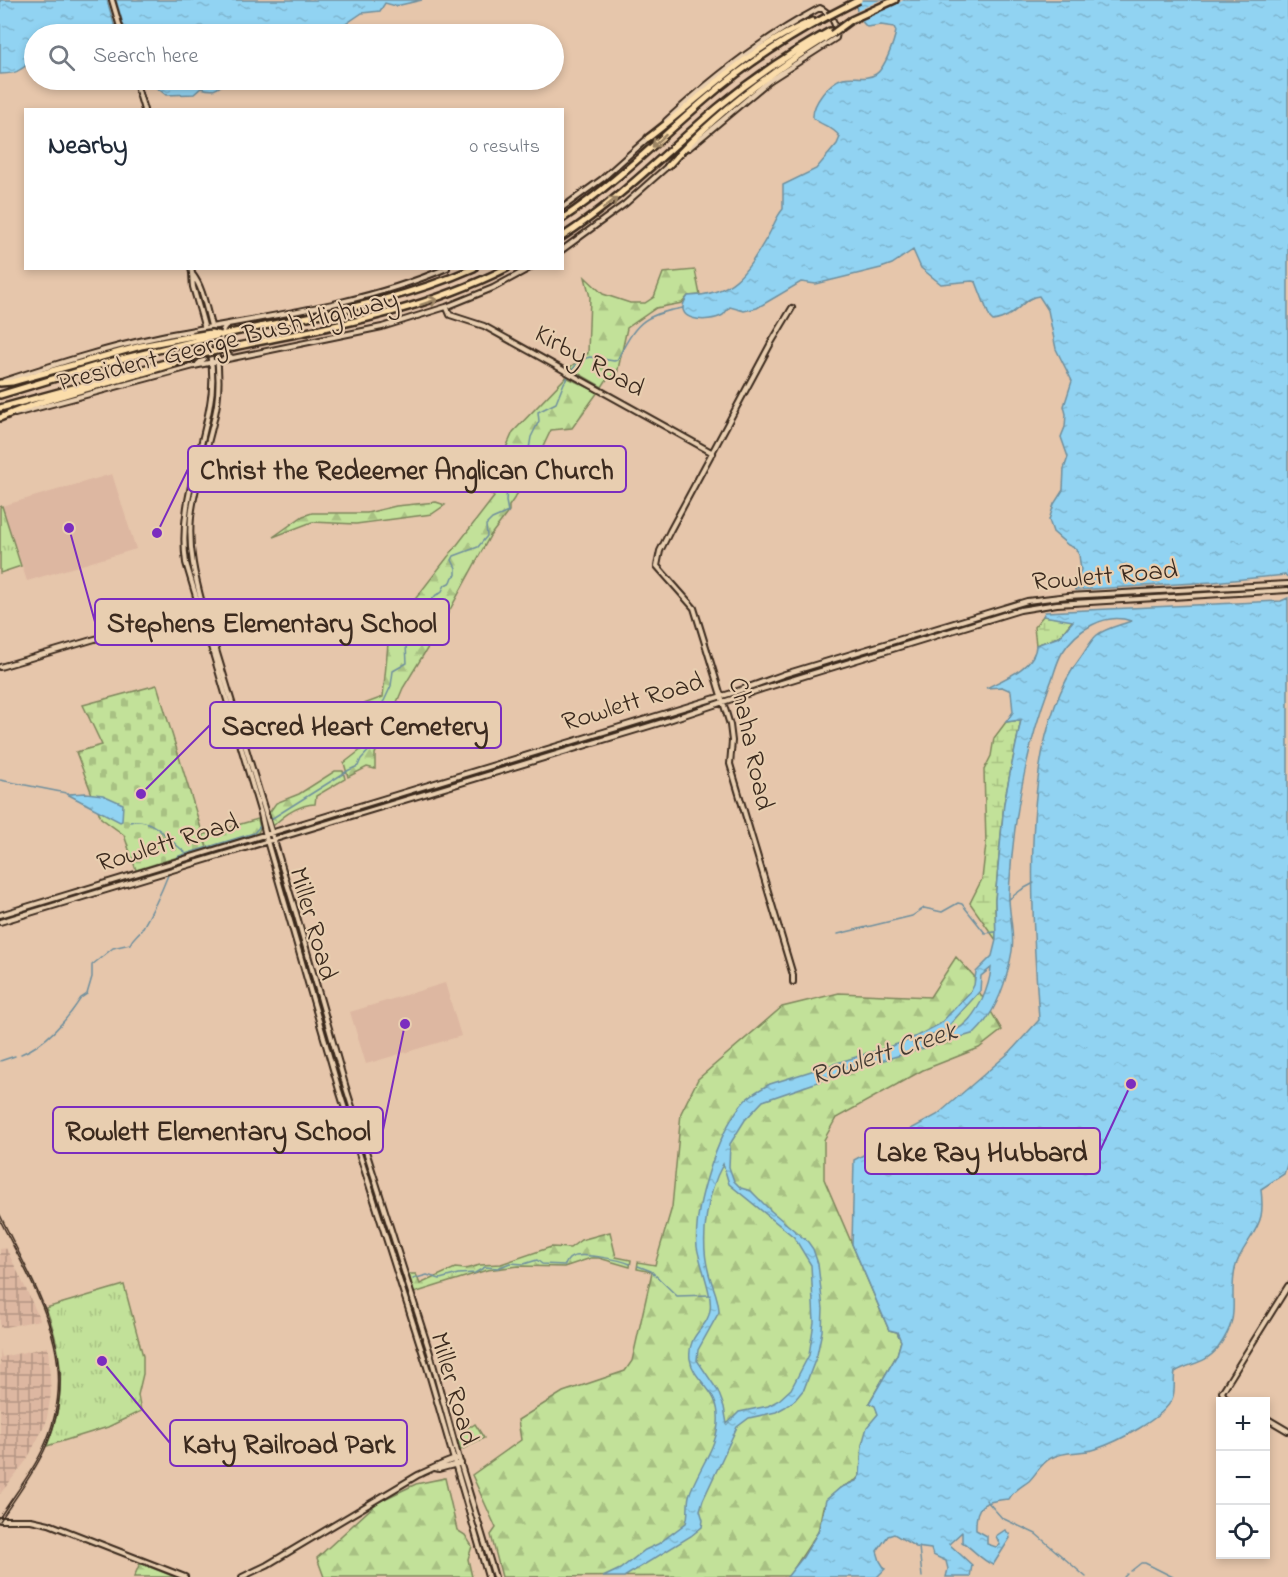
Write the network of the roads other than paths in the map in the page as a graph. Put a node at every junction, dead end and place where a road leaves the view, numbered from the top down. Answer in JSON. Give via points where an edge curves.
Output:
{"nodes":[{"id":1,"x":112,"y":0,"type":"edge"},
{"id":2,"x":859,"y":0,"type":"edge"},
{"id":3,"x":895,"y":0,"type":"edge"},
{"id":4,"x":825,"y":17,"type":"junction"},
{"id":5,"x":119,"y":24,"type":"edge"},
{"id":6,"x":831,"y":33,"type":"junction"},
{"id":7,"x":138,"y":90,"type":"edge"},
{"id":8,"x":143,"y":108,"type":"edge"},
{"id":9,"x":648,"y":138,"type":"junction"},
{"id":10,"x":668,"y":166,"type":"junction"},
{"id":11,"x":564,"y":207,"type":"edge"},
{"id":12,"x":564,"y":218,"type":"edge"},
{"id":13,"x":564,"y":236,"type":"edge"},
{"id":14,"x":564,"y":249,"type":"edge"},
{"id":15,"x":192,"y":270,"type":"edge"},
{"id":16,"x":442,"y":270,"type":"edge"},
{"id":17,"x":469,"y":270,"type":"edge"},
{"id":18,"x":503,"y":270,"type":"edge"},
{"id":19,"x":526,"y":270,"type":"edge"},
{"id":20,"x":193,"y":274,"type":"junction"},
{"id":21,"x":447,"y":307,"type":"junction"},
{"id":22,"x":792,"y":308,"type":"dead end"},
{"id":23,"x":229,"y":324,"type":"junction"},
{"id":24,"x":212,"y":327,"type":"junction"},
{"id":25,"x":206,"y":328,"type":"junction"},
{"id":26,"x":193,"y":336,"type":"junction"},
{"id":27,"x":199,"y":355,"type":"junction"},
{"id":28,"x":234,"y":357,"type":"junction"},
{"id":29,"x":218,"y":361,"type":"junction"},
{"id":30,"x":212,"y":362,"type":"junction"},
{"id":31,"x":194,"y":366,"type":"junction"},
{"id":32,"x":0,"y":382,"type":"edge"},
{"id":33,"x":0,"y":395,"type":"edge"},
{"id":34,"x":0,"y":408,"type":"edge"},
{"id":35,"x":0,"y":418,"type":"edge"},
{"id":36,"x":713,"y":453,"type":"junction"},
{"id":37,"x":1288,"y":584,"type":"edge"},
{"id":38,"x":1288,"y":590,"type":"edge"},
{"id":39,"x":201,"y":608,"type":"junction"},
{"id":40,"x":0,"y":667,"type":"edge"},
{"id":41,"x":722,"y":696,"type":"junction"},
{"id":42,"x":724,"y":703,"type":"junction"},
{"id":43,"x":682,"y":708,"type":"junction"},
{"id":44,"x":663,"y":722,"type":"junction"},
{"id":45,"x":243,"y":749,"type":"junction"},
{"id":46,"x":354,"y":808,"type":"junction"},
{"id":47,"x":356,"y":814,"type":"junction"},
{"id":48,"x":269,"y":827,"type":"junction"},
{"id":49,"x":280,"y":831,"type":"junction"},
{"id":50,"x":271,"y":833,"type":"junction"},
{"id":51,"x":266,"y":835,"type":"junction"},
{"id":52,"x":273,"y":839,"type":"junction"},
{"id":53,"x":267,"y":841,"type":"junction"},
{"id":54,"x":0,"y":915,"type":"edge"},
{"id":55,"x":0,"y":922,"type":"edge"},
{"id":56,"x":793,"y":982,"type":"dead end"},
{"id":57,"x":394,"y":1240,"type":"junction"},
{"id":58,"x":388,"y":1243,"type":"junction"},
{"id":59,"x":402,"y":1265,"type":"junction"},
{"id":60,"x":395,"y":1267,"type":"junction"},
{"id":61,"x":1288,"y":1286,"type":"edge"},
{"id":62,"x":1227,"y":1397,"type":"edge"},
{"id":63,"x":1270,"y":1421,"type":"edge"},
{"id":64,"x":1288,"y":1431,"type":"edge"},
{"id":65,"x":460,"y":1460,"type":"junction"},
{"id":66,"x":454,"y":1462,"type":"junction"},
{"id":67,"x":0,"y":1520,"type":"edge"},
{"id":68,"x":186,"y":1577,"type":"edge"},
{"id":69,"x":242,"y":1577,"type":"edge"},
{"id":70,"x":488,"y":1577,"type":"edge"},
{"id":71,"x":495,"y":1577,"type":"edge"}],
"edges":[{"from":1,"to":5,"type":"main road"},
{"from":2,"to":4,"type":"highway","bridge":true},
{"from":3,"to":6,"type":"highway","bridge":true},
{"from":4,"to":9,"type":"highway","via":[[769,44]]},
{"from":4,"to":12,"type":"highway","one_way":true,"via":[[738,73],[612,183]]},
{"from":6,"to":10,"type":"highway","via":[[727,108]]},
{"from":13,"to":6,"type":"highway","one_way":true,"via":[[628,188],[740,90],[778,62]]},
{"from":7,"to":8,"type":"main road"},
{"from":9,"to":10,"type":"main road","via":[[704,87],[770,36],[816,10],[827,12],[837,31],[836,38],[769,81]]},
{"from":9,"to":11,"type":"main road"},
{"from":10,"to":14,"type":"main road","via":[[626,204]]},
{"from":15,"to":20,"type":"main road","name":"Miller Road"},
{"from":16,"to":23,"type":"main road","name":"President George Bush Highway","via":[[357,298]]},
{"from":17,"to":26,"type":"highway","bridge":true,"via":[[383,301],[224,334]]},
{"from":27,"to":18,"type":"highway","one_way":true,"bridge":true,"via":[[402,310]]},
{"from":19,"to":21,"type":"main road","name":"President George Bush Highway"},
{"from":20,"to":24,"type":"main road","name":"Miller Road"},
{"from":20,"to":25,"type":"main road","name":"Miller Road","via":[[192,283]]},
{"from":21,"to":28,"type":"main road","name":"President George Bush Highway","via":[[382,327]]},
{"from":21,"to":36,"type":"main road","name":"Kirby Road","via":[[450,315],[484,326]]},
{"from":22,"to":36,"type":"main road","name":"Chaha Road"},
{"from":23,"to":24,"type":"main road","name":"President George Bush Highway"},
{"from":23,"to":28,"type":"main road","via":[[221,330],[222,347]]},
{"from":24,"to":25,"type":"main road","name":"President George Bush Highway"},
{"from":24,"to":29,"type":"main road","name":"Miller Road"},
{"from":25,"to":26,"type":"main road","name":"President George Bush Highway"},
{"from":25,"to":30,"type":"main road","name":"Miller Road"},
{"from":26,"to":31,"type":"main road","via":[[200,335],[206,351],[205,358]]},
{"from":26,"to":32,"type":"highway"},
{"from":26,"to":33,"type":"highway"},
{"from":27,"to":34,"type":"highway"},
{"from":27,"to":35,"type":"highway","via":[[24,407]]},
{"from":28,"to":29,"type":"main road","name":"President George Bush Highway"},
{"from":29,"to":30,"type":"main road","name":"President George Bush Highway"},
{"from":29,"to":39,"type":"main road","name":"Miller Road","via":[[217,405],[190,531]]},
{"from":30,"to":31,"type":"main road","name":"President George Bush Highway"},
{"from":30,"to":39,"type":"main road","name":"Miller Road","via":[[211,404],[184,524],[186,563]]},
{"from":31,"to":35,"type":"main road","name":"President George Bush Highway"},
{"from":36,"to":41,"type":"main road","name":"Chaha Road","via":[[660,551],[657,566],[694,608]]},
{"from":37,"to":41,"type":"main road","name":"Rowlett Road","via":[[1031,600]]},
{"from":38,"to":42,"type":"main road","name":"Rowlett Road","via":[[1030,608]]},
{"from":39,"to":40,"type":"main road"},
{"from":39,"to":45,"type":"main road","name":"Miller Road"},
{"from":41,"to":42,"type":"main road","name":"Chaha Road"},
{"from":41,"to":43,"type":"main road","name":"Rowlett Road"},
{"from":42,"to":44,"type":"main road","name":"Rowlett Road"},
{"from":42,"to":56,"type":"main road","name":"Chaha Road","via":[[731,733],[730,764]]},
{"from":43,"to":44,"type":"main road","via":[[681,713]]},
{"from":43,"to":46,"type":"main road","name":"Rowlett Road"},
{"from":44,"to":47,"type":"main road","name":"Rowlett Road"},
{"from":45,"to":48,"type":"main road","name":"Miller Road"},
{"from":45,"to":51,"type":"main road","name":"Miller Road"},
{"from":46,"to":47,"type":"main road"},
{"from":46,"to":49,"type":"main road","name":"Rowlett Road"},
{"from":47,"to":52,"type":"main road","name":"Rowlett Road"},
{"from":48,"to":49,"type":"main road"},
{"from":48,"to":50,"type":"main road","name":"Miller Road"},
{"from":49,"to":50,"type":"main road","name":"Rowlett Road"},
{"from":50,"to":51,"type":"main road","name":"Rowlett Road"},
{"from":50,"to":52,"type":"main road","name":"Miller Road"},
{"from":51,"to":53,"type":"main road","name":"Miller Road"},
{"from":51,"to":54,"type":"main road","name":"Rowlett Road"},
{"from":52,"to":53,"type":"main road","name":"Rowlett Road"},
{"from":52,"to":57,"type":"main road","name":"Miller Road"},
{"from":53,"to":55,"type":"main road","name":"Rowlett Road"},
{"from":53,"to":58,"type":"main road","name":"Miller Road"},
{"from":57,"to":58,"type":"main road"},
{"from":57,"to":59,"type":"main road","name":"Miller Road"},
{"from":58,"to":60,"type":"main road","name":"Miller Road"},
{"from":59,"to":60,"type":"main road"},
{"from":59,"to":65,"type":"main road","name":"Miller Road"},
{"from":60,"to":66,"type":"main road","name":"Miller Road"},
{"from":61,"to":62,"type":"main road","via":[[1223,1394]]},
{"from":63,"to":64,"type":"main road"},
{"from":65,"to":66,"type":"main road"},
{"from":65,"to":71,"type":"main road","name":"Miller Road"},
{"from":66,"to":69,"type":"main road","via":[[438,1464],[417,1475]]},
{"from":66,"to":70,"type":"main road","name":"Miller Road"},
{"from":67,"to":68,"type":"main road","via":[[49,1524]]}]}
